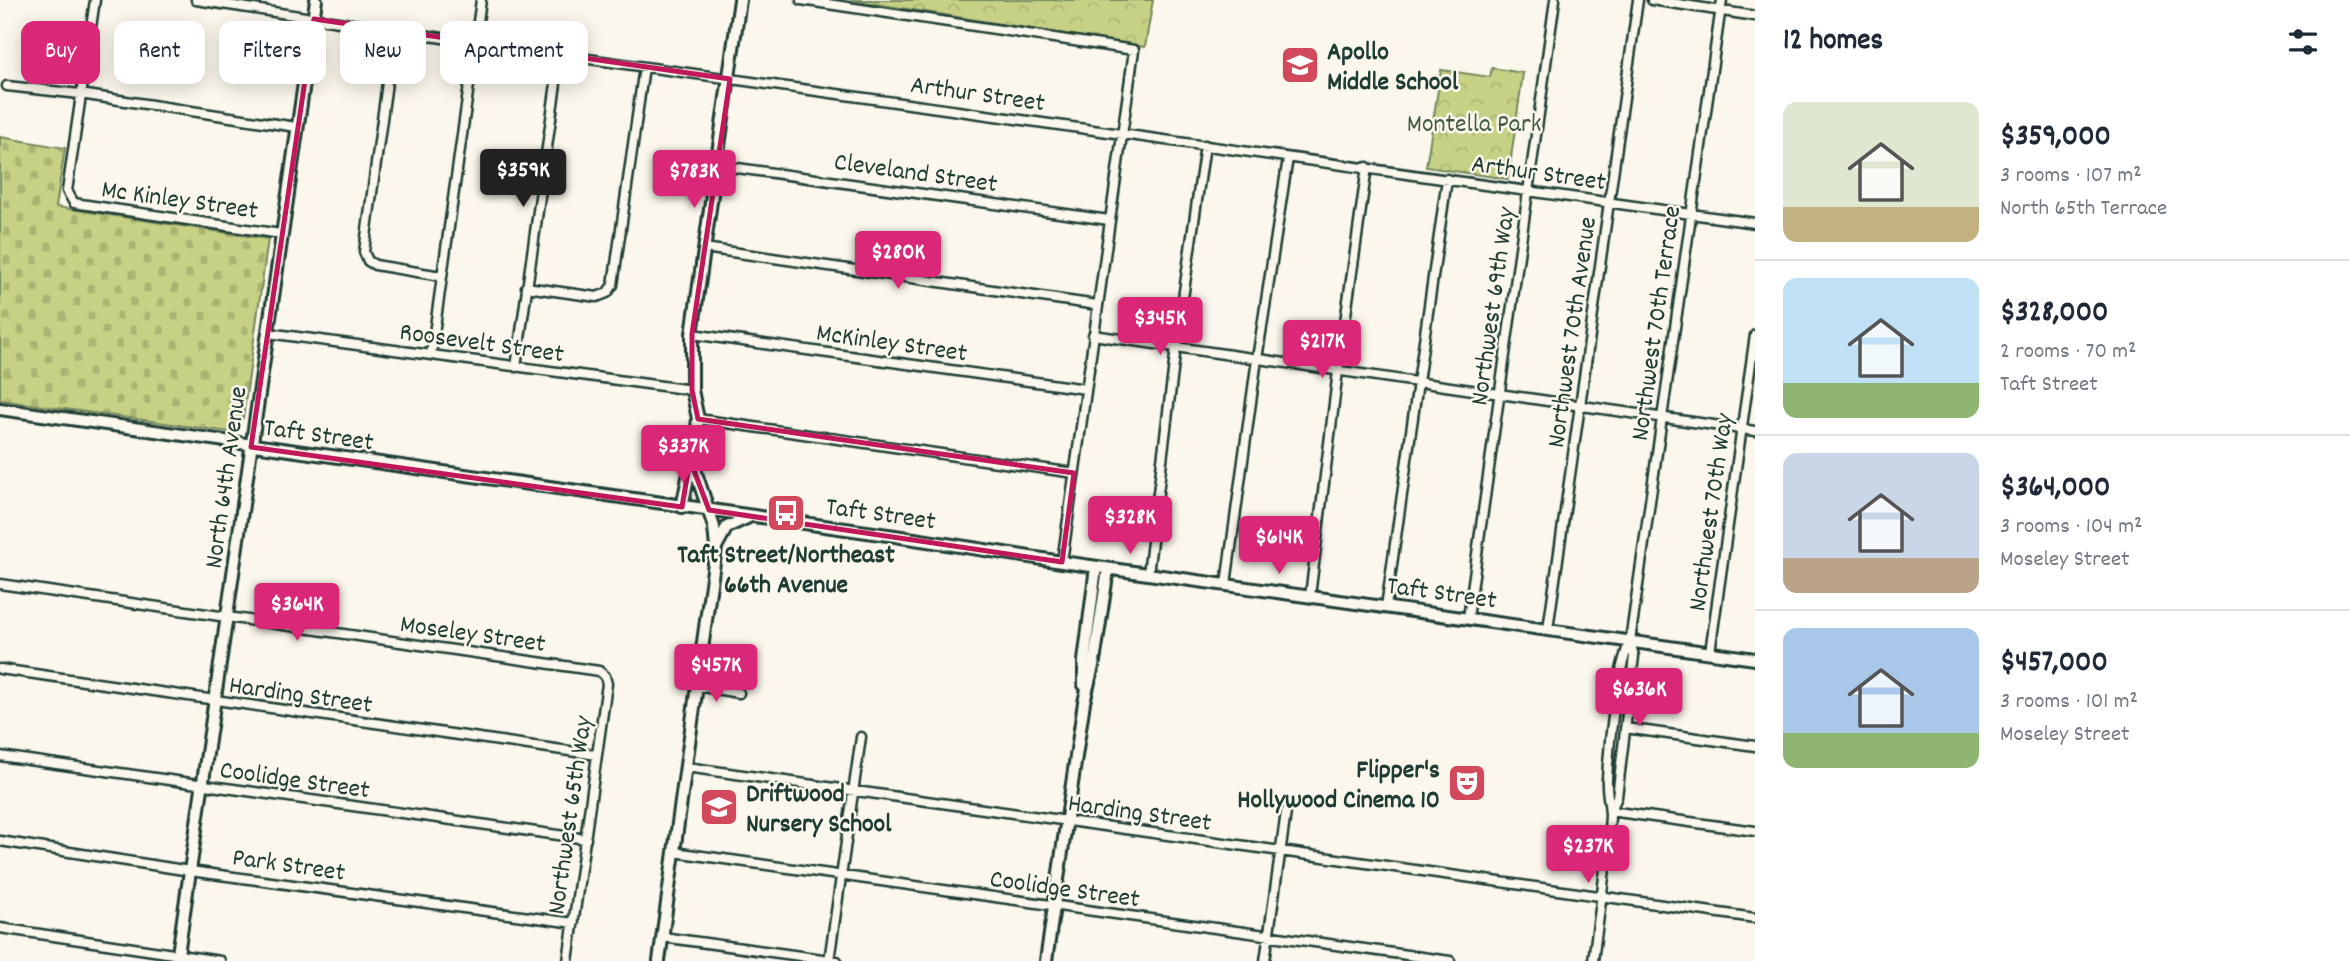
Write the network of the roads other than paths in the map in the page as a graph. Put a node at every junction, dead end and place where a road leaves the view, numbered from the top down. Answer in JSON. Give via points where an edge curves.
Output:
{"nodes":[{"id":1,"x":94,"y":0,"type":"edge"},
{"id":2,"x":196,"y":0,"type":"edge"},
{"id":3,"x":316,"y":0,"type":"edge"},
{"id":4,"x":481,"y":0,"type":"edge"},
{"id":5,"x":740,"y":0,"type":"edge"},
{"id":6,"x":801,"y":0,"type":"edge"},
{"id":7,"x":1555,"y":0,"type":"edge"},
{"id":8,"x":1638,"y":0,"type":"edge"},
{"id":9,"x":1652,"y":0,"type":"edge"},
{"id":10,"x":1722,"y":0,"type":"edge"},
{"id":11,"x":819,"y":1,"type":"edge"},
{"id":12,"x":1721,"y":10,"type":"junction"},
{"id":13,"x":1755,"y":16,"type":"edge"},
{"id":14,"x":314,"y":19,"type":"junction"},
{"id":15,"x":478,"y":21,"type":"edge"},
{"id":16,"x":340,"y":23,"type":"edge"},
{"id":17,"x":588,"y":59,"type":"edge"},
{"id":18,"x":644,"y":67,"type":"junction"},
{"id":19,"x":730,"y":79,"type":"junction"},
{"id":20,"x":387,"y":84,"type":"edge"},
{"id":21,"x":469,"y":84,"type":"edge"},
{"id":22,"x":556,"y":84,"type":"edge"},
{"id":23,"x":7,"y":86,"type":"dead end"},
{"id":24,"x":80,"y":94,"type":"junction"},
{"id":25,"x":296,"y":127,"type":"junction"},
{"id":26,"x":1122,"y":132,"type":"junction"},
{"id":27,"x":1205,"y":145,"type":"junction"},
{"id":28,"x":1288,"y":158,"type":"junction"},
{"id":29,"x":716,"y":165,"type":"junction"},
{"id":30,"x":1367,"y":167,"type":"junction"},
{"id":31,"x":1447,"y":179,"type":"junction"},
{"id":32,"x":1528,"y":190,"type":"junction"},
{"id":33,"x":1610,"y":202,"type":"junction"},
{"id":34,"x":1691,"y":213,"type":"junction"},
{"id":35,"x":1109,"y":220,"type":"junction"},
{"id":36,"x":1755,"y":223,"type":"edge"},
{"id":37,"x":281,"y":234,"type":"junction"},
{"id":38,"x":704,"y":248,"type":"junction"},
{"id":39,"x":441,"y":276,"type":"junction"},
{"id":40,"x":526,"y":287,"type":"junction"},
{"id":41,"x":1097,"y":305,"type":"junction"},
{"id":42,"x":268,"y":333,"type":"junction"},
{"id":43,"x":692,"y":334,"type":"junction"},
{"id":44,"x":1093,"y":335,"type":"junction"},
{"id":45,"x":1755,"y":335,"type":"edge"},
{"id":46,"x":1176,"y":347,"type":"junction"},
{"id":47,"x":431,"y":355,"type":"junction"},
{"id":48,"x":1256,"y":359,"type":"junction"},
{"id":49,"x":516,"y":367,"type":"junction"},
{"id":50,"x":1338,"y":371,"type":"junction"},
{"id":51,"x":1419,"y":382,"type":"junction"},
{"id":52,"x":1086,"y":389,"type":"junction"},
{"id":53,"x":692,"y":390,"type":"junction"},
{"id":54,"x":1500,"y":393,"type":"junction"},
{"id":55,"x":1581,"y":405,"type":"junction"},
{"id":56,"x":0,"y":409,"type":"edge"},
{"id":57,"x":1662,"y":417,"type":"junction"},
{"id":58,"x":698,"y":419,"type":"junction"},
{"id":59,"x":1742,"y":429,"type":"junction"},
{"id":60,"x":1755,"y":431,"type":"edge"},
{"id":61,"x":251,"y":447,"type":"junction"},
{"id":62,"x":694,"y":451,"type":"junction"},
{"id":63,"x":1074,"y":473,"type":"junction"},
{"id":64,"x":682,"y":507,"type":"junction"},
{"id":65,"x":709,"y":510,"type":"junction"},
{"id":66,"x":751,"y":516,"type":"junction"},
{"id":67,"x":716,"y":548,"type":"junction"},
{"id":68,"x":1062,"y":562,"type":"junction"},
{"id":69,"x":1102,"y":568,"type":"junction"},
{"id":70,"x":1148,"y":574,"type":"junction"},
{"id":71,"x":0,"y":584,"type":"edge"},
{"id":72,"x":1226,"y":584,"type":"junction"},
{"id":73,"x":1310,"y":596,"type":"junction"},
{"id":74,"x":1386,"y":607,"type":"junction"},
{"id":75,"x":226,"y":618,"type":"junction"},
{"id":76,"x":1468,"y":618,"type":"junction"},
{"id":77,"x":1548,"y":629,"type":"junction"},
{"id":78,"x":1630,"y":641,"type":"junction"},
{"id":79,"x":1710,"y":652,"type":"junction"},
{"id":80,"x":1755,"y":659,"type":"edge"},
{"id":81,"x":0,"y":669,"type":"edge"},
{"id":82,"x":605,"y":676,"type":"joint"},
{"id":83,"x":697,"y":686,"type":"junction"},
{"id":84,"x":739,"y":693,"type":"dead end"},
{"id":85,"x":214,"y":702,"type":"junction"},
{"id":86,"x":1625,"y":728,"type":"junction"},
{"id":87,"x":861,"y":737,"type":"dead end"},
{"id":88,"x":1755,"y":746,"type":"edge"},
{"id":89,"x":597,"y":755,"type":"junction"},
{"id":90,"x":0,"y":756,"type":"edge"},
{"id":91,"x":686,"y":767,"type":"junction"},
{"id":92,"x":202,"y":786,"type":"junction"},
{"id":93,"x":853,"y":791,"type":"junction"},
{"id":94,"x":1286,"y":811,"type":"dead end"},
{"id":95,"x":1610,"y":811,"type":"junction"},
{"id":96,"x":1066,"y":821,"type":"junction"},
{"id":97,"x":1755,"y":831,"type":"edge"},
{"id":98,"x":586,"y":839,"type":"junction"},
{"id":99,"x":0,"y":841,"type":"edge"},
{"id":100,"x":674,"y":852,"type":"junction"},
{"id":101,"x":1280,"y":852,"type":"junction"},
{"id":102,"x":190,"y":870,"type":"junction"},
{"id":103,"x":841,"y":876,"type":"junction"},
{"id":104,"x":1601,"y":896,"type":"junction"},
{"id":105,"x":1054,"y":906,"type":"junction"},
{"id":106,"x":1755,"y":918,"type":"edge"},
{"id":107,"x":574,"y":923,"type":"junction"},
{"id":108,"x":0,"y":928,"type":"edge"},
{"id":109,"x":1268,"y":936,"type":"junction"},
{"id":110,"x":662,"y":937,"type":"junction"},
{"id":111,"x":177,"y":958,"type":"edge"},
{"id":112,"x":220,"y":961,"type":"edge"},
{"id":113,"x":568,"y":961,"type":"edge"},
{"id":114,"x":659,"y":961,"type":"edge"},
{"id":115,"x":832,"y":961,"type":"edge"},
{"id":116,"x":1046,"y":961,"type":"edge"},
{"id":117,"x":1265,"y":961,"type":"edge"},
{"id":118,"x":1450,"y":961,"type":"edge"},
{"id":119,"x":1593,"y":961,"type":"edge"}],
"edges":[{"from":1,"to":24,"type":"street"},
{"from":2,"to":14,"type":"street","name":"Arthur Street"},
{"from":3,"to":14,"type":"street","name":"North 64th Avenue"},
{"from":4,"to":15,"type":"street"},
{"from":5,"to":19,"type":"street"},
{"from":6,"to":11,"type":"street"},
{"from":7,"to":32,"type":"street","name":"Northwest 69th Way"},
{"from":8,"to":33,"type":"street","name":"Northwest 70th Avenue"},
{"from":9,"to":12,"type":"street"},
{"from":10,"to":12,"type":"street","name":"Northwest 70th Terrace"},
{"from":11,"to":26,"type":"street","via":[[1134,50]]},
{"from":12,"to":13,"type":"street"},
{"from":12,"to":34,"type":"street","name":"Northwest 70th Terrace"},
{"from":14,"to":16,"type":"street","name":"Arthur Street"},
{"from":14,"to":25,"type":"street","name":"North 64th Avenue"},
{"from":17,"to":18,"type":"street","name":"Arthur Street"},
{"from":18,"to":19,"type":"street","name":"Arthur Street"},
{"from":18,"to":40,"type":"street","via":[[614,285],[597,298]]},
{"from":19,"to":26,"type":"street","name":"Arthur Street"},
{"from":19,"to":29,"type":"street"},
{"from":20,"to":39,"type":"street","via":[[364,252],[375,265]]},
{"from":21,"to":39,"type":"street"},
{"from":22,"to":40,"type":"street"},
{"from":23,"to":24,"type":"street"},
{"from":24,"to":25,"type":"street"},
{"from":24,"to":37,"type":"street","name":"Mc Kinley Street","via":[[66,191],[74,203]]},
{"from":25,"to":37,"type":"street","name":"North 64th Avenue"},
{"from":26,"to":27,"type":"street","name":"Arthur Street"},
{"from":26,"to":35,"type":"street"},
{"from":27,"to":28,"type":"street","name":"Arthur Street"},
{"from":27,"to":46,"type":"street"},
{"from":28,"to":30,"type":"street","name":"Arthur Street"},
{"from":28,"to":48,"type":"street"},
{"from":29,"to":35,"type":"street","name":"Cleveland Street"},
{"from":29,"to":38,"type":"street"},
{"from":30,"to":31,"type":"street","name":"Arthur Street"},
{"from":30,"to":50,"type":"street"},
{"from":31,"to":32,"type":"street","name":"Arthur Street"},
{"from":31,"to":51,"type":"street"},
{"from":32,"to":33,"type":"street","name":"Arthur Street"},
{"from":32,"to":54,"type":"street","name":"Northwest 69th Way"},
{"from":33,"to":34,"type":"street","name":"Arthur Street"},
{"from":33,"to":55,"type":"street","name":"Northwest 70th Avenue"},
{"from":34,"to":36,"type":"street","name":"Arthur Street"},
{"from":34,"to":57,"type":"street","name":"Northwest 70th Terrace"},
{"from":35,"to":41,"type":"street"},
{"from":37,"to":42,"type":"street","name":"North 64th Avenue"},
{"from":38,"to":41,"type":"street"},
{"from":38,"to":43,"type":"street"},
{"from":39,"to":47,"type":"street"},
{"from":40,"to":49,"type":"street"},
{"from":41,"to":44,"type":"street"},
{"from":42,"to":47,"type":"street","name":"Roosevelt Street"},
{"from":42,"to":61,"type":"street","name":"North 64th Avenue"},
{"from":43,"to":52,"type":"street","name":"McKinley Street"},
{"from":43,"to":53,"type":"street"},
{"from":44,"to":46,"type":"street"},
{"from":44,"to":52,"type":"street"},
{"from":45,"to":59,"type":"street","name":"Northwest 70th Way"},
{"from":46,"to":48,"type":"street"},
{"from":46,"to":70,"type":"street"},
{"from":47,"to":49,"type":"street","name":"Roosevelt Street"},
{"from":48,"to":50,"type":"street"},
{"from":48,"to":72,"type":"street"},
{"from":49,"to":53,"type":"street","name":"Roosevelt Street"},
{"from":50,"to":51,"type":"street"},
{"from":50,"to":73,"type":"street"},
{"from":51,"to":54,"type":"street"},
{"from":51,"to":74,"type":"street"},
{"from":52,"to":63,"type":"street"},
{"from":53,"to":58,"type":"street"},
{"from":54,"to":55,"type":"street"},
{"from":54,"to":76,"type":"street","name":"Northwest 69th Way"},
{"from":55,"to":57,"type":"street"},
{"from":55,"to":77,"type":"street","name":"Northwest 70th Avenue"},
{"from":56,"to":61,"type":"street","name":"Taft Street"},
{"from":57,"to":59,"type":"street"},
{"from":57,"to":78,"type":"street","name":"Northwest 70th Terrace"},
{"from":58,"to":62,"type":"street"},
{"from":58,"to":63,"type":"street"},
{"from":59,"to":60,"type":"street"},
{"from":59,"to":79,"type":"street","name":"Northwest 70th Way"},
{"from":61,"to":64,"type":"street","name":"Taft Street"},
{"from":61,"to":75,"type":"street","name":"North 64th Avenue"},
{"from":62,"to":64,"type":"street"},
{"from":62,"to":65,"type":"street"},
{"from":63,"to":68,"type":"street"},
{"from":64,"to":65,"type":"street","name":"Taft Street"},
{"from":65,"to":66,"type":"street","name":"Taft Street"},
{"from":65,"to":67,"type":"street"},
{"from":66,"to":67,"type":"street","via":[[727,527]]},
{"from":66,"to":68,"type":"street","name":"Taft Street"},
{"from":67,"to":83,"type":"street"},
{"from":68,"to":69,"type":"street","name":"Taft Street"},
{"from":69,"to":70,"type":"street","name":"Taft Street"},
{"from":69,"to":96,"type":"street","via":[[1094,662]]},
{"from":70,"to":72,"type":"street","name":"Taft Street"},
{"from":71,"to":75,"type":"street","name":"Moseley Street"},
{"from":72,"to":73,"type":"street","name":"Taft Street"},
{"from":73,"to":74,"type":"street","name":"Taft Street"},
{"from":74,"to":76,"type":"street","name":"Taft Street"},
{"from":75,"to":82,"type":"street","name":"Moseley Street","via":[[599,671]]},
{"from":75,"to":85,"type":"street","name":"North 64th Avenue"},
{"from":76,"to":77,"type":"street","name":"Taft Street"},
{"from":77,"to":78,"type":"street","name":"Taft Street"},
{"from":78,"to":79,"type":"street","name":"Taft Street"},
{"from":78,"to":86,"type":"street","via":[[1633,656]]},
{"from":78,"to":95,"type":"street","via":[[1611,741],[1606,795]]},
{"from":79,"to":80,"type":"street","name":"Taft Street"},
{"from":81,"to":85,"type":"street","name":"Harding Street"},
{"from":82,"to":89,"type":"street","name":"Northwest 65th Way"},
{"from":83,"to":84,"type":"street"},
{"from":83,"to":91,"type":"street"},
{"from":85,"to":89,"type":"street","name":"Harding Street"},
{"from":85,"to":92,"type":"street","name":"North 64th Avenue"},
{"from":86,"to":88,"type":"street"},
{"from":86,"to":95,"type":"street","via":[[1617,797]]},
{"from":87,"to":93,"type":"street"},
{"from":89,"to":98,"type":"street","name":"Northwest 65th Way"},
{"from":90,"to":92,"type":"street","name":"Coolidge Street"},
{"from":91,"to":93,"type":"street","name":"Harding Street"},
{"from":91,"to":100,"type":"street"},
{"from":92,"to":98,"type":"street","name":"Coolidge Street"},
{"from":92,"to":102,"type":"street","name":"North 64th Avenue"},
{"from":93,"to":96,"type":"street","name":"Harding Street"},
{"from":93,"to":103,"type":"street"},
{"from":94,"to":101,"type":"street"},
{"from":95,"to":97,"type":"street"},
{"from":95,"to":104,"type":"street"},
{"from":96,"to":101,"type":"street","name":"Harding Street"},
{"from":96,"to":105,"type":"street"},
{"from":98,"to":107,"type":"street","name":"Northwest 65th Way"},
{"from":99,"to":102,"type":"street","name":"Park Street"},
{"from":100,"to":103,"type":"street","name":"Coolidge Street"},
{"from":100,"to":110,"type":"street"},
{"from":101,"to":104,"type":"street","name":"Harding Street"},
{"from":101,"to":109,"type":"street"},
{"from":102,"to":107,"type":"street","name":"Park Street"},
{"from":102,"to":111,"type":"street","name":"North 64th Avenue"},
{"from":103,"to":105,"type":"street","name":"Coolidge Street"},
{"from":103,"to":115,"type":"street"},
{"from":104,"to":106,"type":"street","name":"Harding Street"},
{"from":104,"to":119,"type":"street"},
{"from":105,"to":109,"type":"street","name":"Coolidge Street"},
{"from":105,"to":116,"type":"street"},
{"from":107,"to":113,"type":"street","name":"Northwest 65th Way"},
{"from":108,"to":111,"type":"street"},
{"from":109,"to":117,"type":"street"},
{"from":109,"to":118,"type":"street","name":"Coolidge Street"},
{"from":110,"to":114,"type":"street"},
{"from":110,"to":115,"type":"street"},
{"from":111,"to":112,"type":"street"}]}
